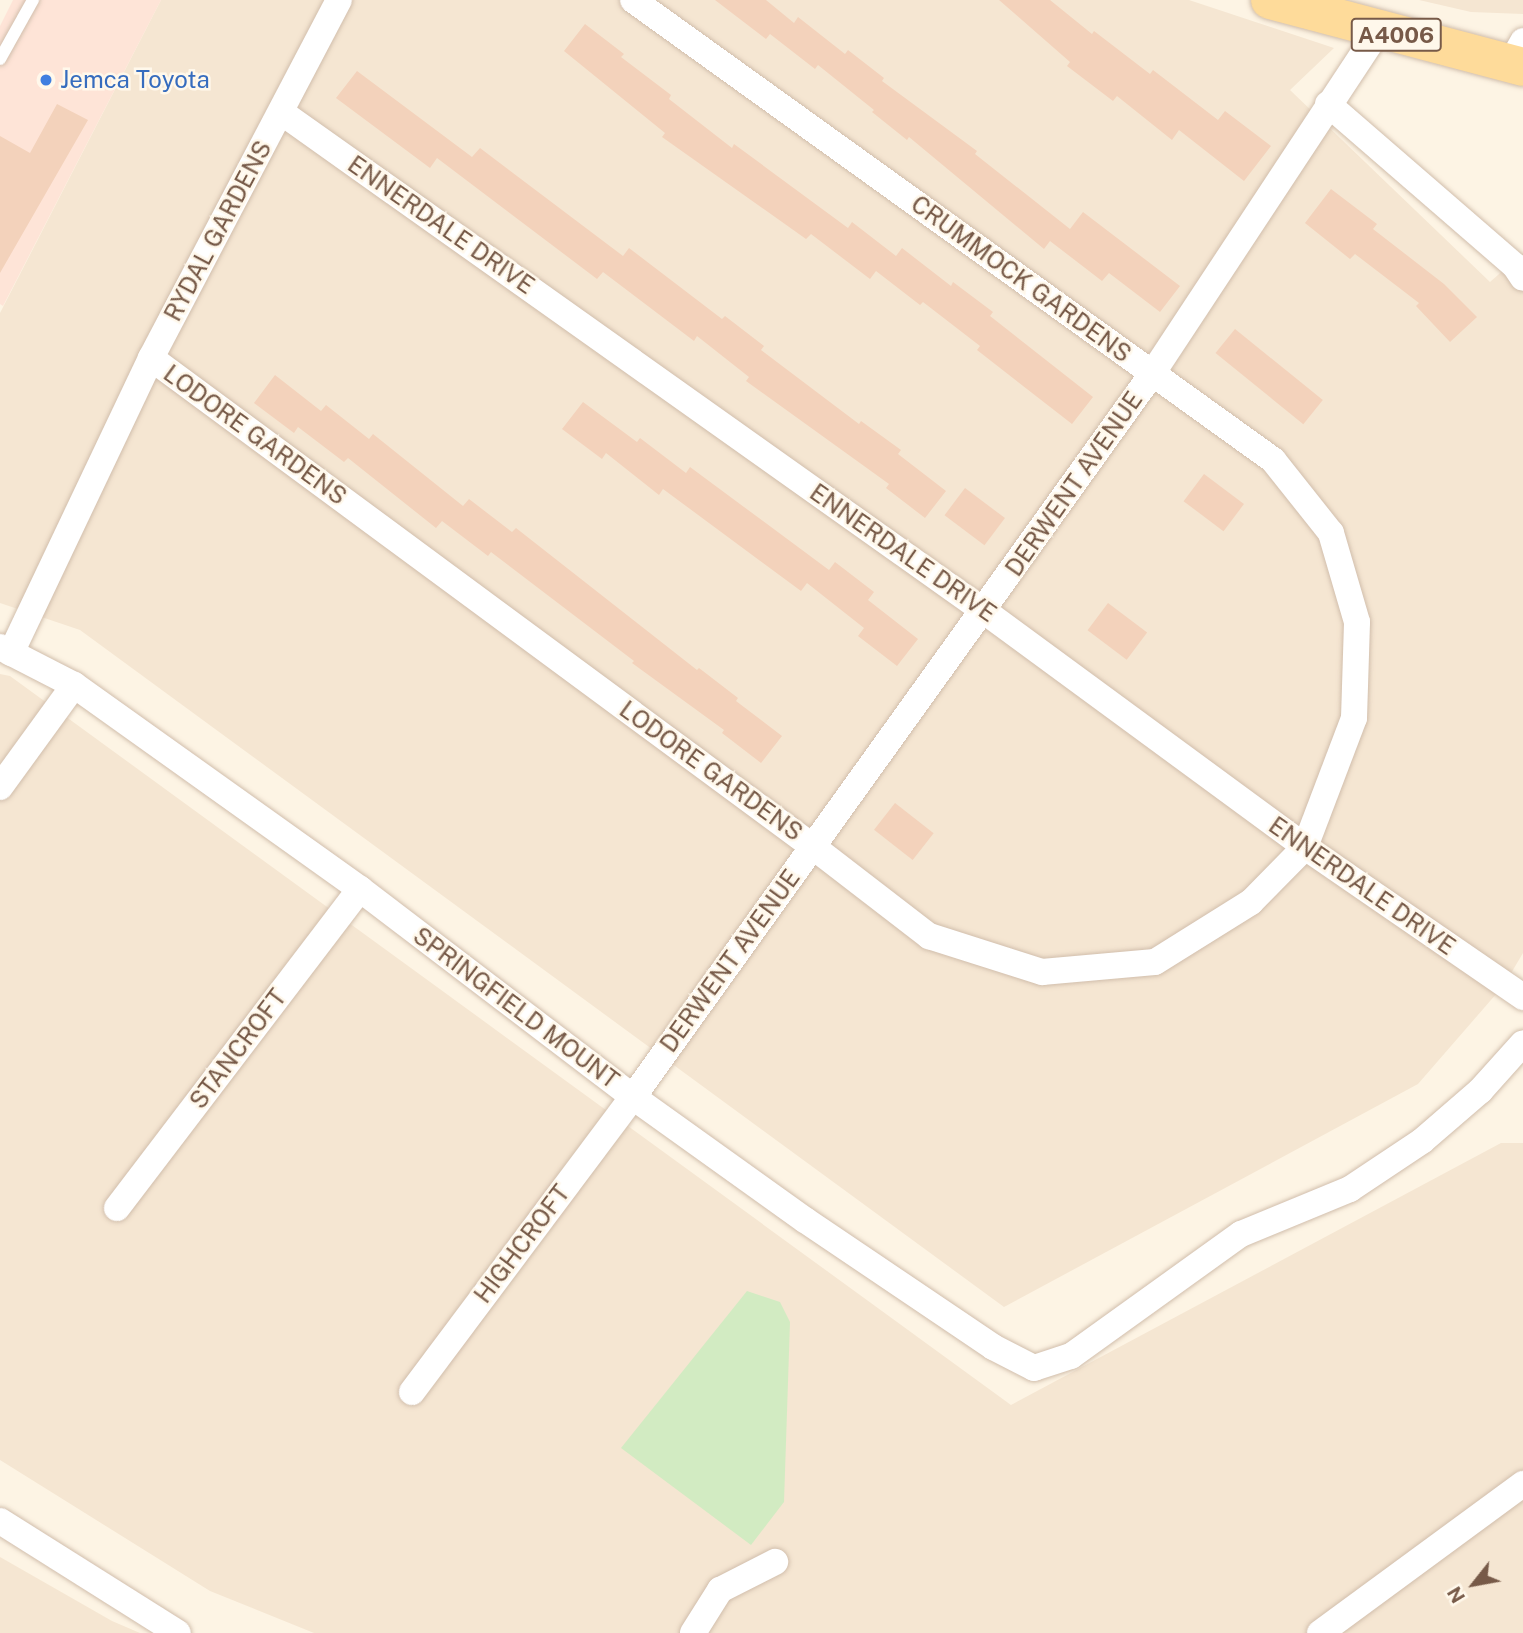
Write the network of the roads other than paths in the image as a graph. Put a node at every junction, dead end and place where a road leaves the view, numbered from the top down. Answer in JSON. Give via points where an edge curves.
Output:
{"nodes":[{"id":1,"x":33,"y":0,"type":"edge"},
{"id":2,"x":338,"y":0,"type":"edge"},
{"id":3,"x":633,"y":0,"type":"edge"},
{"id":4,"x":1270,"y":0,"type":"edge"},
{"id":5,"x":1378,"y":31,"type":"junction"},
{"id":6,"x":1519,"y":57,"type":"edge"},
{"id":7,"x":0,"y":59,"type":"edge"},
{"id":8,"x":1328,"y":104,"type":"junction"},
{"id":9,"x":281,"y":112,"type":"junction"},
{"id":10,"x":1520,"y":267,"type":"edge"},
{"id":11,"x":151,"y":358,"type":"junction"},
{"id":12,"x":1152,"y":374,"type":"junction"},
{"id":13,"x":984,"y":611,"type":"junction"},
{"id":14,"x":6,"y":650,"type":"edge"},
{"id":15,"x":74,"y":685,"type":"junction"},
{"id":16,"x":0,"y":787,"type":"edge"},
{"id":17,"x":812,"y":846,"type":"junction"},
{"id":18,"x":1305,"y":847,"type":"junction"},
{"id":19,"x":360,"y":889,"type":"junction"},
{"id":20,"x":1523,"y":998,"type":"edge"},
{"id":21,"x":1523,"y":1043,"type":"edge"},
{"id":22,"x":633,"y":1097,"type":"junction"},
{"id":23,"x":117,"y":1208,"type":"dead end"},
{"id":24,"x":412,"y":1392,"type":"dead end"},
{"id":25,"x":1523,"y":1484,"type":"edge"},
{"id":26,"x":0,"y":1521,"type":"edge"},
{"id":27,"x":775,"y":1562,"type":"dead end"},
{"id":28,"x":178,"y":1633,"type":"edge"},
{"id":29,"x":693,"y":1633,"type":"edge"},
{"id":30,"x":1320,"y":1633,"type":"edge"}],
"edges":[{"from":1,"to":7,"type":"lane"},
{"from":2,"to":9,"type":"street","name":"RYDAL GARDENS"},
{"from":3,"to":12,"type":"street","name":"CRUMMOCK GARDENS"},
{"from":4,"to":5,"type":"main road","number":"A4006"},
{"from":5,"to":6,"type":"main road","number":"A4006"},
{"from":5,"to":8,"type":"street","name":"DERWENT AVENUE"},
{"from":8,"to":10,"type":"street"},
{"from":8,"to":12,"type":"street","name":"DERWENT AVENUE"},
{"from":9,"to":11,"type":"street","name":"RYDAL GARDENS"},
{"from":9,"to":13,"type":"street","name":"ENNERDALE DRIVE"},
{"from":11,"to":14,"type":"street","name":"RYDAL GARDENS"},
{"from":11,"to":17,"type":"street","name":"LODORE GARDENS"},
{"from":12,"to":13,"type":"street","name":"DERWENT AVENUE"},
{"from":12,"to":18,"type":"street","name":"CRUMMOCK GARDENS","via":[[1273,460],[1331,533],[1357,622],[1354,718]]},
{"from":13,"to":17,"type":"street","name":"DERWENT AVENUE"},
{"from":13,"to":18,"type":"street","name":"ENNERDALE DRIVE"},
{"from":14,"to":15,"type":"street","name":"SPRINGFIELD MOUNT"},
{"from":15,"to":16,"type":"street"},
{"from":15,"to":19,"type":"street","name":"SPRINGFIELD MOUNT"},
{"from":17,"to":18,"type":"street","name":"LODORE GARDENS","via":[[929,936],[1042,972],[1155,962],[1251,902]]},
{"from":17,"to":22,"type":"street","name":"DERWENT AVENUE"},
{"from":18,"to":20,"type":"street","name":"ENNERDALE DRIVE"},
{"from":19,"to":22,"type":"street","name":"SPRINGFIELD MOUNT"},
{"from":19,"to":23,"type":"street","name":"STANCROFT"},
{"from":21,"to":22,"type":"street","name":"SPRINGFIELD MOUNT","via":[[1480,1091],[1422,1141],[1350,1189],[1241,1234],[1071,1356],[1034,1367],[993,1347]]},
{"from":22,"to":24,"type":"street","name":"HIGHCROFT"},
{"from":25,"to":30,"type":"street"},
{"from":26,"to":28,"type":"street"},
{"from":27,"to":29,"type":"street","via":[[720,1590]]}]}
